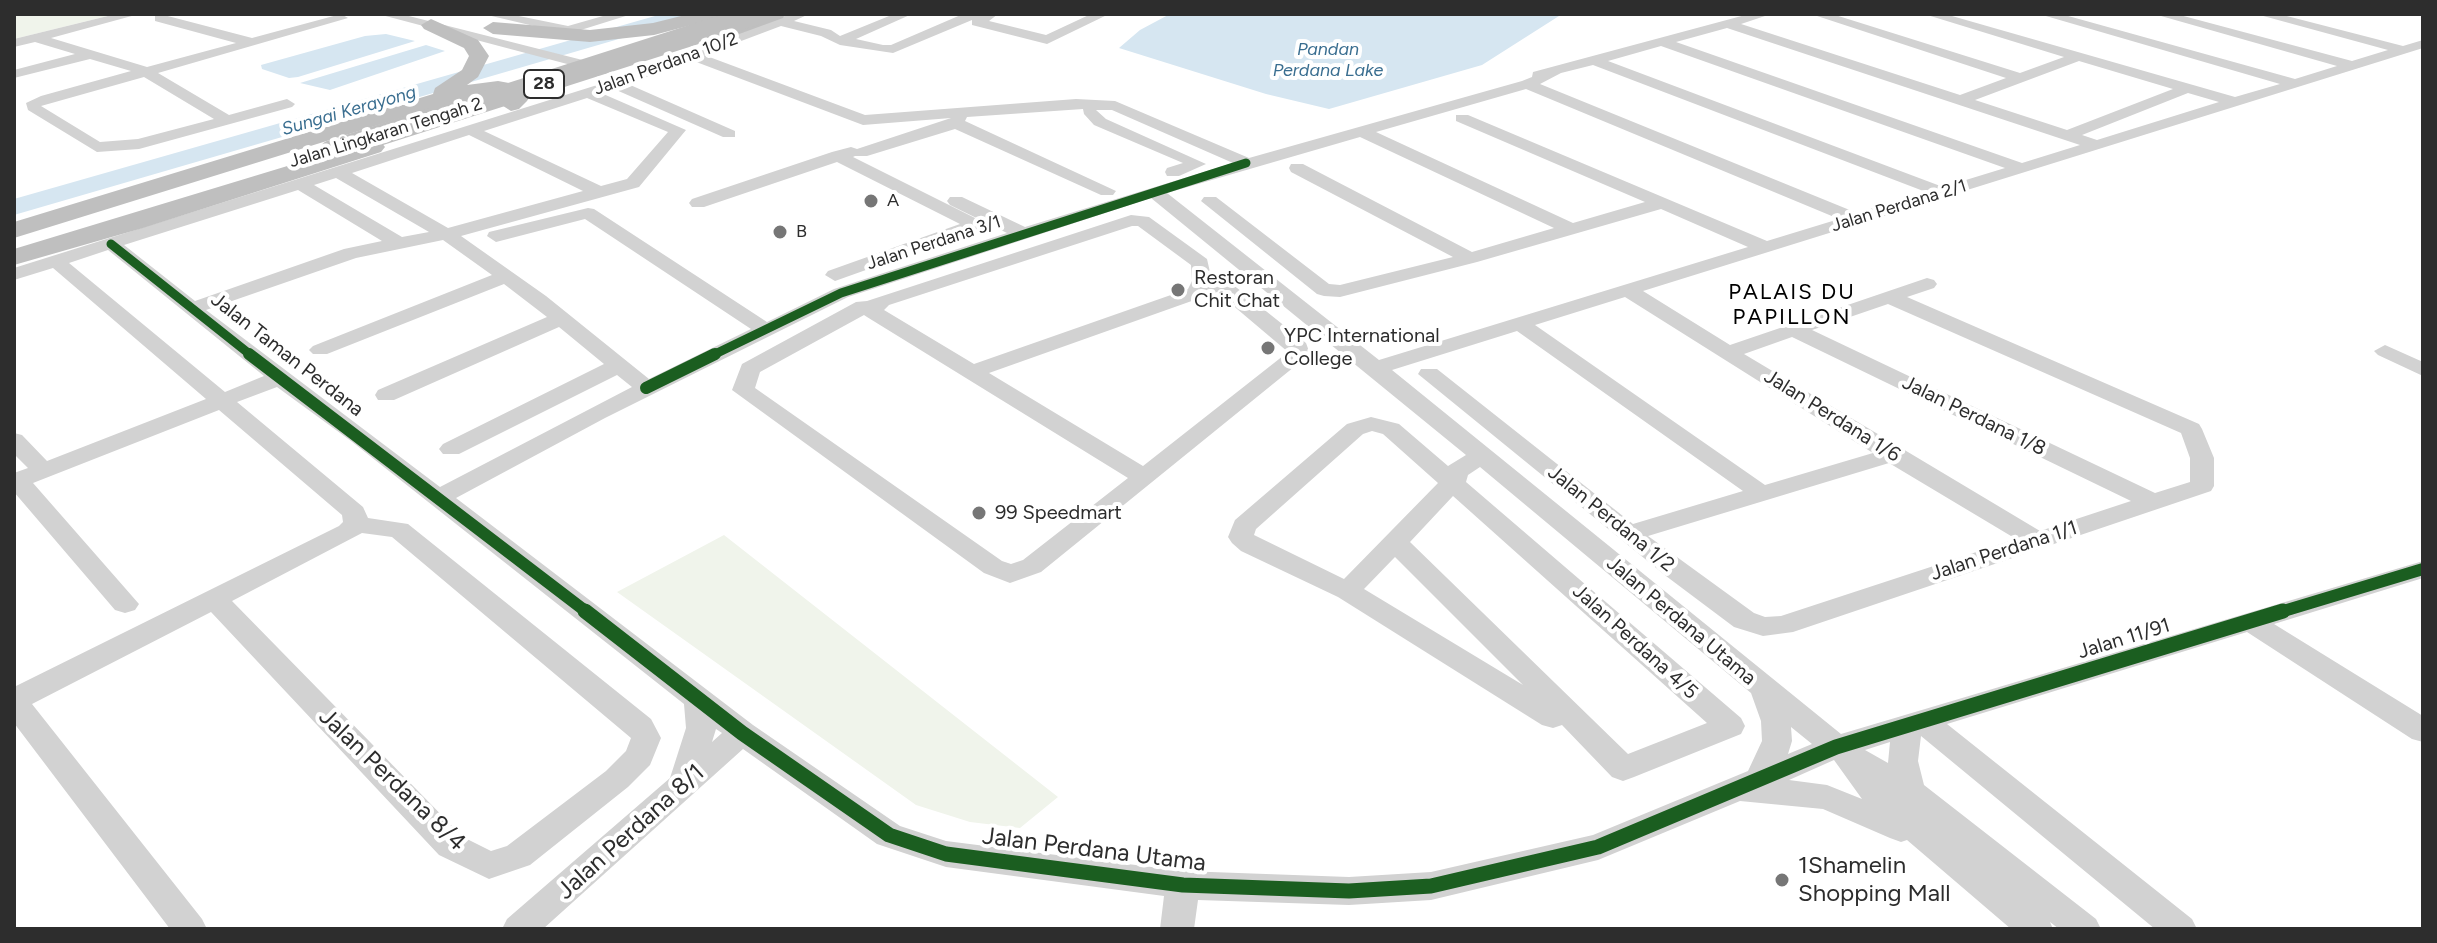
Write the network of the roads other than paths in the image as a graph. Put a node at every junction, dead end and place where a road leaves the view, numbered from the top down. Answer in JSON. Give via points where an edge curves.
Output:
{"nodes":[{"id":1,"x":132,"y":14,"type":"edge"},
{"id":2,"x":385,"y":14,"type":"edge"},
{"id":3,"x":625,"y":14,"type":"edge"},
{"id":4,"x":711,"y":14,"type":"edge"},
{"id":5,"x":739,"y":14,"type":"edge"},
{"id":6,"x":758,"y":14,"type":"edge"},
{"id":7,"x":802,"y":14,"type":"edge"},
{"id":8,"x":875,"y":14,"type":"edge"},
{"id":9,"x":905,"y":14,"type":"edge"},
{"id":10,"x":974,"y":14,"type":"edge"},
{"id":11,"x":991,"y":14,"type":"edge"},
{"id":12,"x":1102,"y":14,"type":"edge"},
{"id":13,"x":1764,"y":14,"type":"edge"},
{"id":14,"x":1818,"y":14,"type":"edge"},
{"id":15,"x":1931,"y":14,"type":"edge"},
{"id":16,"x":2046,"y":14,"type":"edge"},
{"id":17,"x":2161,"y":14,"type":"edge"},
{"id":18,"x":2263,"y":14,"type":"edge"},
{"id":19,"x":338,"y":16,"type":"edge"},
{"id":20,"x":160,"y":18,"type":"dead end"},
{"id":21,"x":778,"y":18,"type":"edge"},
{"id":22,"x":432,"y":20,"type":"edge"},
{"id":23,"x":491,"y":21,"type":"edge"},
{"id":24,"x":682,"y":23,"type":"junction"},
{"id":25,"x":1727,"y":24,"type":"junction"},
{"id":26,"x":724,"y":33,"type":"junction"},
{"id":27,"x":826,"y":33,"type":"junction"},
{"id":28,"x":36,"y":38,"type":"junction"},
{"id":29,"x":549,"y":38,"type":"junction"},
{"id":30,"x":840,"y":41,"type":"junction"},
{"id":31,"x":1663,"y":42,"type":"junction"},
{"id":32,"x":14,"y":43,"type":"edge"},
{"id":33,"x":252,"y":43,"type":"junction"},
{"id":34,"x":2416,"y":48,"type":"edge"},
{"id":35,"x":90,"y":54,"type":"junction"},
{"id":36,"x":690,"y":55,"type":"junction"},
{"id":37,"x":2078,"y":57,"type":"junction"},
{"id":38,"x":1596,"y":61,"type":"junction"},
{"id":39,"x":634,"y":64,"type":"junction"},
{"id":40,"x":2354,"y":66,"type":"junction"},
{"id":41,"x":145,"y":71,"type":"junction"},
{"id":42,"x":14,"y":74,"type":"edge"},
{"id":43,"x":613,"y":78,"type":"junction"},
{"id":44,"x":1540,"y":78,"type":"junction"},
{"id":45,"x":2020,"y":78,"type":"junction"},
{"id":46,"x":2296,"y":83,"type":"junction"},
{"id":47,"x":2188,"y":88,"type":"junction"},
{"id":48,"x":588,"y":93,"type":"junction"},
{"id":49,"x":1961,"y":100,"type":"junction"},
{"id":50,"x":2235,"y":102,"type":"junction"},
{"id":51,"x":287,"y":104,"type":"dead end"},
{"id":52,"x":511,"y":104,"type":"junction"},
{"id":53,"x":1079,"y":104,"type":"junction"},
{"id":54,"x":416,"y":105,"type":"junction"},
{"id":55,"x":1460,"y":107,"type":"junction"},
{"id":56,"x":958,"y":119,"type":"junction"},
{"id":57,"x":227,"y":120,"type":"junction"},
{"id":58,"x":863,"y":120,"type":"junction"},
{"id":59,"x":1358,"y":130,"type":"junction"},
{"id":60,"x":472,"y":131,"type":"junction"},
{"id":61,"x":729,"y":134,"type":"dead end"},
{"id":62,"x":2068,"y":135,"type":"junction"},
{"id":63,"x":2097,"y":145,"type":"junction"},
{"id":64,"x":851,"y":154,"type":"junction"},
{"id":65,"x":330,"y":156,"type":"junction"},
{"id":66,"x":1246,"y":163,"type":"junction"},
{"id":67,"x":1297,"y":168,"type":"dead end"},
{"id":68,"x":2021,"y":168,"type":"junction"},
{"id":69,"x":307,"y":188,"type":"junction"},
{"id":70,"x":1107,"y":191,"type":"junction"},
{"id":71,"x":1154,"y":191,"type":"junction"},
{"id":72,"x":599,"y":192,"type":"junction"},
{"id":73,"x":1941,"y":192,"type":"junction"},
{"id":74,"x":1210,"y":201,"type":"dead end"},
{"id":75,"x":698,"y":203,"type":"dead end"},
{"id":76,"x":1662,"y":203,"type":"junction"},
{"id":77,"x":1855,"y":219,"type":"junction"},
{"id":78,"x":1002,"y":224,"type":"junction"},
{"id":79,"x":1571,"y":229,"type":"junction"},
{"id":80,"x":14,"y":230,"type":"edge"},
{"id":81,"x":1022,"y":233,"type":"junction"},
{"id":82,"x":455,"y":239,"type":"junction"},
{"id":83,"x":14,"y":241,"type":"edge"},
{"id":84,"x":397,"y":242,"type":"junction"},
{"id":85,"x":1765,"y":247,"type":"junction"},
{"id":86,"x":118,"y":249,"type":"junction"},
{"id":87,"x":14,"y":250,"type":"edge"},
{"id":88,"x":14,"y":257,"type":"edge"},
{"id":89,"x":1470,"y":258,"type":"junction"},
{"id":90,"x":56,"y":261,"type":"junction"},
{"id":91,"x":1200,"y":263,"type":"junction"},
{"id":92,"x":1255,"y":271,"type":"junction"},
{"id":93,"x":14,"y":274,"type":"edge"},
{"id":94,"x":507,"y":276,"type":"junction"},
{"id":95,"x":1220,"y":284,"type":"junction"},
{"id":96,"x":1927,"y":284,"type":"dead end"},
{"id":97,"x":1627,"y":290,"type":"junction"},
{"id":98,"x":1196,"y":292,"type":"junction"},
{"id":99,"x":859,"y":296,"type":"junction"},
{"id":100,"x":1889,"y":297,"type":"junction"},
{"id":101,"x":193,"y":308,"type":"junction"},
{"id":102,"x":561,"y":318,"type":"junction"},
{"id":103,"x":1519,"y":323,"type":"junction"},
{"id":104,"x":764,"y":329,"type":"junction"},
{"id":105,"x":1794,"y":330,"type":"junction"},
{"id":106,"x":320,"y":350,"type":"dead end"},
{"id":107,"x":2385,"y":351,"type":"dead end"},
{"id":108,"x":1729,"y":352,"type":"junction"},
{"id":109,"x":619,"y":365,"type":"junction"},
{"id":110,"x":1375,"y":368,"type":"junction"},
{"id":111,"x":2423,"y":370,"type":"edge"},
{"id":112,"x":972,"y":372,"type":"junction"},
{"id":113,"x":1429,"y":374,"type":"dead end"},
{"id":114,"x":279,"y":378,"type":"junction"},
{"id":115,"x":646,"y":388,"type":"junction"},
{"id":116,"x":386,"y":395,"type":"dead end"},
{"id":117,"x":219,"y":401,"type":"junction"},
{"id":118,"x":14,"y":440,"type":"edge"},
{"id":119,"x":451,"y":449,"type":"dead end"},
{"id":120,"x":1892,"y":455,"type":"junction"},
{"id":121,"x":1488,"y":462,"type":"junction"},
{"id":122,"x":43,"y":470,"type":"junction"},
{"id":123,"x":1144,"y":477,"type":"junction"},
{"id":124,"x":15,"y":481,"type":"edge"},
{"id":125,"x":1454,"y":481,"type":"junction"},
{"id":126,"x":1761,"y":493,"type":"junction"},
{"id":127,"x":438,"y":498,"type":"junction"},
{"id":128,"x":2155,"y":503,"type":"junction"},
{"id":129,"x":356,"y":524,"type":"junction"},
{"id":130,"x":1629,"y":533,"type":"junction"},
{"id":131,"x":2038,"y":541,"type":"junction"},
{"id":132,"x":1395,"y":542,"type":"junction"},
{"id":133,"x":2423,"y":569,"type":"edge"},
{"id":134,"x":1347,"y":591,"type":"junction"},
{"id":135,"x":214,"y":599,"type":"junction"},
{"id":136,"x":125,"y":604,"type":"dead end"},
{"id":137,"x":1806,"y":617,"type":"joint"},
{"id":138,"x":2251,"y":622,"type":"junction"},
{"id":139,"x":1764,"y":690,"type":"junction"},
{"id":140,"x":14,"y":701,"type":"edge"},
{"id":141,"x":699,"y":701,"type":"junction"},
{"id":142,"x":1563,"y":707,"type":"junction"},
{"id":143,"x":1914,"y":722,"type":"junction"},
{"id":144,"x":2423,"y":731,"type":"edge"},
{"id":145,"x":742,"y":733,"type":"junction"},
{"id":146,"x":1836,"y":747,"type":"junction"},
{"id":147,"x":1746,"y":784,"type":"junction"},
{"id":148,"x":683,"y":786,"type":"junction"},
{"id":149,"x":1910,"y":791,"type":"junction"},
{"id":150,"x":1941,"y":851,"type":"junction"},
{"id":151,"x":1183,"y":885,"type":"junction"},
{"id":152,"x":190,"y":929,"type":"edge"},
{"id":153,"x":519,"y":929,"type":"edge"},
{"id":154,"x":1177,"y":929,"type":"edge"},
{"id":155,"x":2036,"y":929,"type":"edge"},
{"id":156,"x":2084,"y":929,"type":"edge"},
{"id":157,"x":2180,"y":929,"type":"edge"}],
"edges":[{"from":1,"to":28,"type":"street"},
{"from":2,"to":22,"type":"street"},
{"from":3,"to":23,"type":"street","via":[[582,28]]},
{"from":4,"to":24,"type":"highway"},
{"from":5,"to":65,"type":"highway","name":"Jalan Lingkaran Tengah 2","number":"28","bridge":true},
{"from":6,"to":65,"type":"highway","name":"Jalan Lingkaran Tengah 2","number":"28","bridge":true},
{"from":7,"to":21,"type":"street","name":"Jalan Perdana 10/2"},
{"from":8,"to":27,"type":"street"},
{"from":9,"to":30,"type":"street"},
{"from":10,"to":30,"type":"street","via":[[893,49]]},
{"from":11,"to":12,"type":"street","via":[[977,22],[1047,40]]},
{"from":13,"to":25,"type":"street","name":"Jalan Perdana 3/1"},
{"from":14,"to":45,"type":"street"},
{"from":15,"to":37,"type":"street"},
{"from":16,"to":46,"type":"street"},
{"from":17,"to":40,"type":"street"},
{"from":18,"to":34,"type":"street"},
{"from":19,"to":33,"type":"street"},
{"from":20,"to":33,"type":"street"},
{"from":21,"to":26,"type":"highway"},
{"from":21,"to":27,"type":"street"},
{"from":21,"to":36,"type":"street","name":"Jalan Perdana 10/2"},
{"from":22,"to":23,"type":"street"},
{"from":22,"to":43,"type":"street","via":[[567,59]]},
{"from":22,"to":54,"type":"highway","via":[[471,44],[478,63],[459,84]]},
{"from":23,"to":29,"type":"highway"},
{"from":24,"to":26,"type":"highway","via":[[680,31],[692,35]]},
{"from":24,"to":29,"type":"highway"},
{"from":25,"to":31,"type":"street","name":"Jalan Perdana 3/1"},
{"from":25,"to":49,"type":"street"},
{"from":26,"to":39,"type":"highway"},
{"from":27,"to":30,"type":"street"},
{"from":28,"to":32,"type":"street"},
{"from":28,"to":35,"type":"street"},
{"from":29,"to":39,"type":"street"},
{"from":31,"to":38,"type":"street","name":"Jalan Perdana 3/1"},
{"from":31,"to":68,"type":"street"},
{"from":33,"to":41,"type":"street"},
{"from":34,"to":40,"type":"street","name":"Jalan Perdana 2/1"},
{"from":35,"to":41,"type":"street"},
{"from":35,"to":42,"type":"street"},
{"from":36,"to":43,"type":"street","name":"Jalan Perdana 10/2"},
{"from":36,"to":58,"type":"street"},
{"from":37,"to":45,"type":"street"},
{"from":37,"to":47,"type":"street"},
{"from":38,"to":44,"type":"street","name":"Jalan Perdana 3/1"},
{"from":38,"to":73,"type":"street"},
{"from":39,"to":43,"type":"highway"},
{"from":40,"to":46,"type":"street","name":"Jalan Perdana 2/1"},
{"from":41,"to":57,"type":"street"},
{"from":41,"to":57,"type":"street","via":[[33,107],[97,147],[139,144]]},
{"from":43,"to":48,"type":"street","name":"Jalan Perdana 10/2"},
{"from":43,"to":52,"type":"highway"},
{"from":43,"to":61,"type":"street"},
{"from":44,"to":55,"type":"street","name":"Jalan Perdana 3/1"},
{"from":44,"to":77,"type":"street"},
{"from":45,"to":49,"type":"street"},
{"from":46,"to":50,"type":"street","name":"Jalan Perdana 2/1"},
{"from":47,"to":50,"type":"street"},
{"from":47,"to":62,"type":"street"},
{"from":48,"to":60,"type":"street","name":"Jalan Perdana 10/2"},
{"from":48,"to":72,"type":"street","via":[[678,130],[633,183]]},
{"from":49,"to":62,"type":"street"},
{"from":50,"to":63,"type":"street","name":"Jalan Perdana 2/1"},
{"from":51,"to":57,"type":"street"},
{"from":52,"to":54,"type":"highway","via":[[519,96],[498,87]]},
{"from":52,"to":88,"type":"highway"},
{"from":53,"to":56,"type":"street"},
{"from":53,"to":66,"type":"street","via":[[1120,107]]},
{"from":53,"to":70,"type":"street","via":[[1100,122],[1198,164]]},
{"from":54,"to":80,"type":"highway"},
{"from":55,"to":59,"type":"street","name":"Jalan Perdana 3/1"},
{"from":55,"to":76,"type":"street"},
{"from":56,"to":58,"type":"street"},
{"from":56,"to":64,"type":"street"},
{"from":56,"to":70,"type":"street"},
{"from":58,"to":64,"type":"street","via":[[854,124]]},
{"from":59,"to":66,"type":"street","name":"Jalan Perdana 3/1"},
{"from":59,"to":79,"type":"street"},
{"from":60,"to":65,"type":"street","name":"Jalan Perdana 10/2"},
{"from":60,"to":72,"type":"street"},
{"from":62,"to":63,"type":"street"},
{"from":63,"to":68,"type":"street","name":"Jalan Perdana 2/1"},
{"from":64,"to":75,"type":"street"},
{"from":64,"to":78,"type":"street"},
{"from":64,"to":99,"type":"street","via":[[972,226]]},
{"from":65,"to":69,"type":"street","name":"Jalan Perdana 10/2"},
{"from":65,"to":82,"type":"street"},
{"from":65,"to":83,"type":"highway","name":"Jalan Lingkaran Tengah 2","number":"28"},
{"from":65,"to":87,"type":"highway","name":"Jalan Lingkaran Tengah 2","number":"28"},
{"from":66,"to":71,"type":"street","name":"Jalan Perdana 3/1"},
{"from":67,"to":89,"type":"street"},
{"from":68,"to":73,"type":"street","name":"Jalan Perdana 2/1"},
{"from":69,"to":84,"type":"street"},
{"from":69,"to":86,"type":"street","name":"Jalan Perdana 10/2"},
{"from":70,"to":78,"type":"street"},
{"from":71,"to":81,"type":"street","name":"Jalan Perdana 3/1"},
{"from":71,"to":92,"type":"street","name":"Jalan Perdana Utama"},
{"from":72,"to":82,"type":"street"},
{"from":73,"to":77,"type":"street","name":"Jalan Perdana 2/1"},
{"from":74,"to":89,"type":"street","via":[[1324,290],[1340,291]]},
{"from":76,"to":79,"type":"street"},
{"from":76,"to":85,"type":"street"},
{"from":77,"to":85,"type":"street","name":"Jalan Perdana 2/1"},
{"from":78,"to":81,"type":"street"},
{"from":79,"to":89,"type":"street"},
{"from":81,"to":99,"type":"street","name":"Jalan Perdana 3/1"},
{"from":82,"to":84,"type":"street"},
{"from":82,"to":94,"type":"street"},
{"from":82,"to":104,"type":"street","via":[[588,213]]},
{"from":84,"to":101,"type":"street"},
{"from":85,"to":97,"type":"street","name":"Jalan Perdana 2/1"},
{"from":86,"to":90,"type":"street"},
{"from":86,"to":101,"type":"street","name":"Jalan Taman Perdana"},
{"from":90,"to":93,"type":"street"},
{"from":90,"to":117,"type":"street"},
{"from":91,"to":92,"type":"street"},
{"from":91,"to":98,"type":"street","via":[[1202,281]]},
{"from":91,"to":99,"type":"street","via":[[1143,221],[1131,220]]},
{"from":92,"to":95,"type":"street"},
{"from":92,"to":110,"type":"street","name":"Jalan Perdana Utama"},
{"from":94,"to":102,"type":"street"},
{"from":94,"to":106,"type":"street"},
{"from":95,"to":98,"type":"street"},
{"from":95,"to":123,"type":"street","via":[[1299,347],[1299,354]]},
{"from":96,"to":100,"type":"street"},
{"from":97,"to":103,"type":"street","name":"Jalan Perdana 2/1"},
{"from":97,"to":108,"type":"street","name":"Jalan Perdana 1/6"},
{"from":98,"to":112,"type":"street"},
{"from":99,"to":104,"type":"street","name":"Jalan Perdana 3/1"},
{"from":99,"to":112,"type":"street"},
{"from":99,"to":123,"type":"street","via":[[750,369],[743,390],[993,567],[1010,574],[1032,566]]},
{"from":100,"to":105,"type":"street"},
{"from":100,"to":128,"type":"street","name":"Jalan Perdana 1/1","via":[[2191,429],[2202,458],[2202,486]]},
{"from":101,"to":114,"type":"street","name":"Jalan Taman Perdana"},
{"from":102,"to":109,"type":"street"},
{"from":102,"to":116,"type":"street"},
{"from":103,"to":110,"type":"street","name":"Jalan Perdana 2/1"},
{"from":103,"to":126,"type":"street"},
{"from":104,"to":115,"type":"street","name":"Jalan Perdana 3/1"},
{"from":105,"to":108,"type":"street"},
{"from":105,"to":128,"type":"street","name":"Jalan Perdana 1/8"},
{"from":107,"to":111,"type":"street"},
{"from":108,"to":120,"type":"street","name":"Jalan Perdana 1/6"},
{"from":109,"to":115,"type":"street"},
{"from":109,"to":119,"type":"street"},
{"from":110,"to":121,"type":"street","name":"Jalan Perdana Utama"},
{"from":112,"to":123,"type":"street"},
{"from":113,"to":130,"type":"street","name":"Jalan Perdana 1/2"},
{"from":114,"to":117,"type":"street"},
{"from":114,"to":127,"type":"street","name":"Jalan Taman Perdana"},
{"from":115,"to":127,"type":"street","name":"Jalan Perdana 3/1"},
{"from":117,"to":122,"type":"street"},
{"from":117,"to":129,"type":"street","via":[[354,512]]},
{"from":118,"to":122,"type":"street"},
{"from":120,"to":126,"type":"street"},
{"from":120,"to":131,"type":"street","name":"Jalan Perdana 1/6"},
{"from":121,"to":125,"type":"street","via":[[1473,482]]},
{"from":121,"to":139,"type":"street","name":"Jalan Perdana Utama"},
{"from":122,"to":124,"type":"street"},
{"from":124,"to":136,"type":"street"},
{"from":125,"to":132,"type":"street"},
{"from":125,"to":134,"type":"street","via":[[1391,429],[1371,424],[1355,429],[1244,526],[1241,537],[1250,545]]},
{"from":125,"to":142,"type":"street","name":"Jalan Perdana 4/5","via":[[1730,726],[1623,769]]},
{"from":126,"to":130,"type":"street"},
{"from":127,"to":141,"type":"street","name":"Jalan Perdana Utama"},
{"from":128,"to":131,"type":"street","name":"Jalan Perdana 1/1"},
{"from":129,"to":135,"type":"street"},
{"from":129,"to":135,"type":"street","name":"Jalan Perdana 8/4","via":[[399,530],[640,727],[646,738],[639,757],[617,779],[518,856],[489,865],[451,846]]},
{"from":130,"to":137,"type":"street","name":"Jalan Perdana 1/2","via":[[1744,620],[1763,627]]},
{"from":131,"to":137,"type":"street","name":"Jalan Perdana 1/1"},
{"from":132,"to":134,"type":"street"},
{"from":132,"to":142,"type":"street"},
{"from":133,"to":138,"type":"street","name":"Jalan 11/91"},
{"from":134,"to":142,"type":"street","via":[[1553,717]]},
{"from":135,"to":140,"type":"street"},
{"from":138,"to":143,"type":"street","name":"Jalan 11/91"},
{"from":138,"to":144,"type":"street"},
{"from":139,"to":146,"type":"street","name":"Jalan Perdana Utama"},
{"from":139,"to":147,"type":"street","via":[[1778,731],[1774,753]]},
{"from":140,"to":152,"type":"street"},
{"from":141,"to":145,"type":"street","name":"Jalan Perdana Utama"},
{"from":141,"to":148,"type":"street","via":[[699,741]]},
{"from":143,"to":146,"type":"street","name":"Jalan 11/91"},
{"from":143,"to":149,"type":"street","via":[[1903,761]]},
{"from":143,"to":157,"type":"street"},
{"from":145,"to":148,"type":"street","name":"Jalan Perdana 8/1"},
{"from":145,"to":151,"type":"street","name":"Jalan Perdana Utama","via":[[884,832],[916,846]]},
{"from":146,"to":147,"type":"street","name":"Jalan Perdana Utama"},
{"from":146,"to":149,"type":"street","name":"Jalan Perdana Utama"},
{"from":146,"to":150,"type":"street","name":"Jalan Perdana Utama","via":[[1884,802]]},
{"from":147,"to":150,"type":"street","via":[[1827,797]]},
{"from":147,"to":151,"type":"street","name":"Jalan Perdana Utama","via":[[1598,847],[1431,886],[1349,891]]},
{"from":148,"to":153,"type":"street","name":"Jalan Perdana 8/1"},
{"from":149,"to":156,"type":"street","name":"Jalan Perdana Utama"},
{"from":150,"to":155,"type":"street","name":"Jalan Perdana Utama"},
{"from":151,"to":154,"type":"street"}]}
